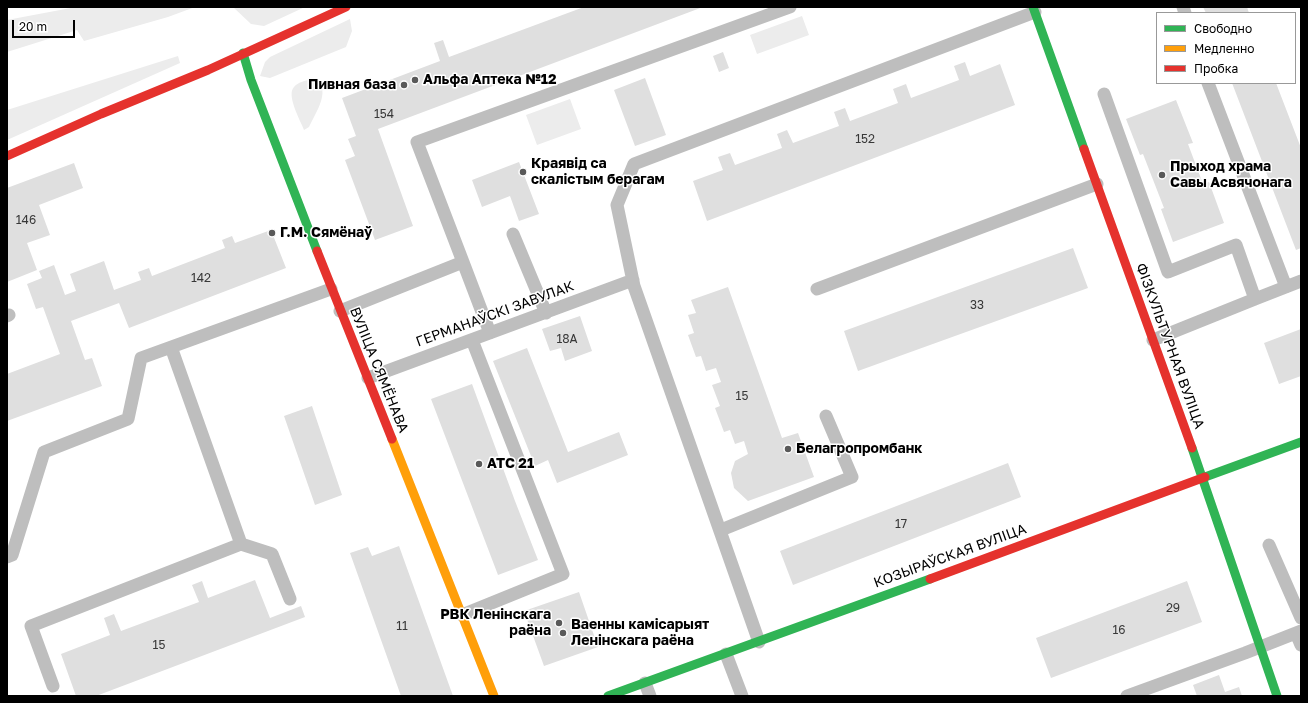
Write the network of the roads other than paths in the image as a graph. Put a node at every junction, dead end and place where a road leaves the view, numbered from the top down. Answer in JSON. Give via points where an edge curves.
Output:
{"nodes":[{"id":1,"x":346,"y":7,"type":"edge"},
{"id":2,"x":790,"y":7,"type":"edge"},
{"id":3,"x":1034,"y":10,"type":"edge"},
{"id":4,"x":243,"y":53,"type":"junction"},
{"id":5,"x":1208,"y":84,"type":"edge"},
{"id":6,"x":1104,"y":94,"type":"dead end"},
{"id":7,"x":7,"y":156,"type":"edge"},
{"id":8,"x":1097,"y":184,"type":"junction"},
{"id":9,"x":513,"y":234,"type":"dead end"},
{"id":10,"x":463,"y":262,"type":"junction"},
{"id":11,"x":632,"y":280,"type":"junction"},
{"id":12,"x":1301,"y":281,"type":"edge"},
{"id":13,"x":1286,"y":287,"type":"junction"},
{"id":14,"x":331,"y":289,"type":"junction"},
{"id":15,"x":817,"y":289,"type":"dead end"},
{"id":16,"x":1255,"y":299,"type":"junction"},
{"id":17,"x":340,"y":310,"type":"junction"},
{"id":18,"x":546,"y":313,"type":"junction"},
{"id":19,"x":490,"y":333,"type":"junction"},
{"id":20,"x":472,"y":340,"type":"junction"},
{"id":21,"x":1153,"y":340,"type":"junction"},
{"id":22,"x":171,"y":347,"type":"junction"},
{"id":23,"x":368,"y":378,"type":"junction"},
{"id":24,"x":826,"y":416,"type":"dead end"},
{"id":25,"x":1301,"y":442,"type":"edge"},
{"id":26,"x":1203,"y":478,"type":"junction"},
{"id":27,"x":721,"y":530,"type":"junction"},
{"id":28,"x":241,"y":544,"type":"junction"},
{"id":29,"x":1269,"y":545,"type":"dead end"},
{"id":30,"x":7,"y":557,"type":"edge"},
{"id":31,"x":290,"y":599,"type":"dead end"},
{"id":32,"x":462,"y":615,"type":"junction"},
{"id":33,"x":1301,"y":618,"type":"edge"},
{"id":34,"x":1299,"y":632,"type":"edge"},
{"id":35,"x":759,"y":642,"type":"junction"},
{"id":36,"x":1301,"y":645,"type":"edge"},
{"id":37,"x":1260,"y":647,"type":"junction"},
{"id":38,"x":726,"y":654,"type":"junction"},
{"id":39,"x":645,"y":683,"type":"junction"},
{"id":40,"x":52,"y":686,"type":"dead end"},
{"id":41,"x":494,"y":696,"type":"edge"},
{"id":42,"x":608,"y":696,"type":"edge"},
{"id":43,"x":650,"y":696,"type":"edge"},
{"id":44,"x":742,"y":696,"type":"edge"},
{"id":45,"x":1127,"y":696,"type":"edge"},
{"id":46,"x":1277,"y":696,"type":"edge"}],
"edges":[{"from":1,"to":4,"type":"street"},
{"from":2,"to":10,"type":"lane","via":[[417,142]]},
{"from":3,"to":8,"type":"street","name":"ФІЗКУЛЬТУРНАЯ ВУЛІЦА"},
{"from":3,"to":11,"type":"lane","via":[[634,164],[617,205]]},
{"from":4,"to":7,"type":"street"},
{"from":4,"to":14,"type":"street","name":"ВУЛІЦА СЯМЁНАВА"},
{"from":5,"to":13,"type":"lane"},
{"from":6,"to":16,"type":"lane","via":[[1168,272],[1236,245]]},
{"from":8,"to":15,"type":"lane"},
{"from":8,"to":21,"type":"street","name":"ФІЗКУЛЬТУРНАЯ ВУЛІЦА"},
{"from":9,"to":18,"type":"lane"},
{"from":10,"to":17,"type":"lane"},
{"from":10,"to":19,"type":"lane"},
{"from":11,"to":18,"type":"lane","name":"ГЕРМАНАЎСКІ ЗАВУЛАК"},
{"from":11,"to":27,"type":"lane"},
{"from":12,"to":13,"type":"lane"},
{"from":13,"to":16,"type":"lane"},
{"from":14,"to":17,"type":"street","name":"ВУЛІЦА СЯМЁНАВА"},
{"from":14,"to":22,"type":"lane"},
{"from":16,"to":21,"type":"lane"},
{"from":17,"to":23,"type":"street","name":"ВУЛІЦА СЯМЁНАВА"},
{"from":18,"to":19,"type":"lane","name":"ГЕРМАНАЎСКІ ЗАВУЛАК"},
{"from":19,"to":20,"type":"lane","name":"ГЕРМАНАЎСКІ ЗАВУЛАК"},
{"from":20,"to":23,"type":"lane","name":"ГЕРМАНАЎСКІ ЗАВУЛАК"},
{"from":20,"to":32,"type":"lane","via":[[563,574]]},
{"from":21,"to":26,"type":"street","name":"ФІЗКУЛЬТУРНАЯ ВУЛІЦА"},
{"from":22,"to":28,"type":"lane"},
{"from":22,"to":30,"type":"lane","via":[[141,358],[128,420],[44,452],[12,555]]},
{"from":23,"to":32,"type":"street","name":"ВУЛІЦА СЯМЁНАВА"},
{"from":24,"to":27,"type":"lane","via":[[852,478]]},
{"from":25,"to":26,"type":"street","name":"КОЗЫРАЎСКАЯ ВУЛІЦА"},
{"from":26,"to":35,"type":"street","name":"КОЗЫРАЎСКАЯ ВУЛІЦА"},
{"from":26,"to":37,"type":"street","name":"ФІЗКУЛЬТУРНАЯ ВУЛІЦА"},
{"from":27,"to":35,"type":"lane"},
{"from":28,"to":31,"type":"lane","via":[[272,554]]},
{"from":28,"to":40,"type":"lane","via":[[31,626]]},
{"from":29,"to":33,"type":"lane"},
{"from":32,"to":41,"type":"street","name":"ВУЛІЦА СЯМЁНАВА"},
{"from":34,"to":36,"type":"lane"},
{"from":34,"to":37,"type":"lane"},
{"from":35,"to":38,"type":"street","name":"КОЗЫРАЎСКАЯ ВУЛІЦА"},
{"from":37,"to":45,"type":"lane"},
{"from":37,"to":46,"type":"street","name":"ФІЗКУЛЬТУРНАЯ ВУЛІЦА"},
{"from":38,"to":39,"type":"street","name":"КОЗЫРАЎСКАЯ ВУЛІЦА"},
{"from":38,"to":44,"type":"lane"},
{"from":39,"to":42,"type":"street","name":"КОЗЫРАЎСКАЯ ВУЛІЦА"},
{"from":39,"to":43,"type":"lane"}]}
